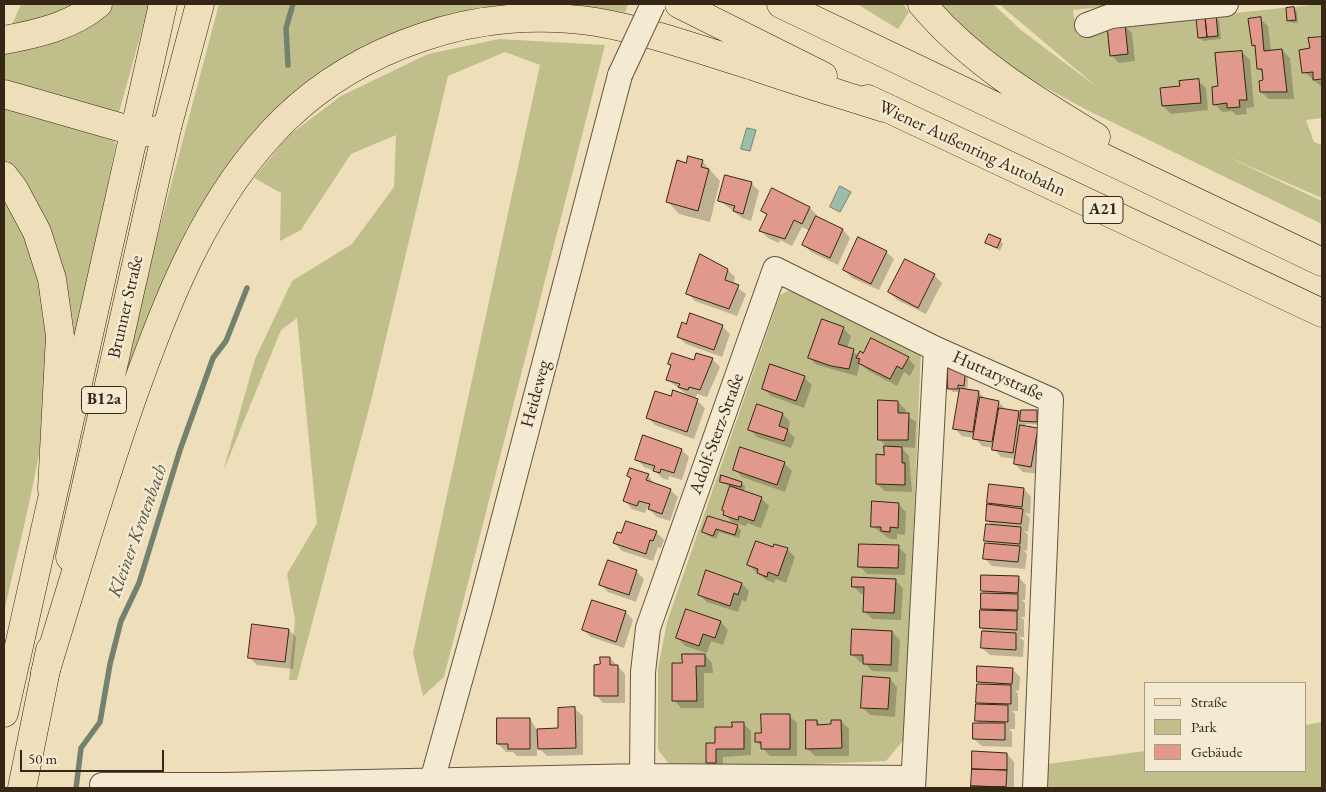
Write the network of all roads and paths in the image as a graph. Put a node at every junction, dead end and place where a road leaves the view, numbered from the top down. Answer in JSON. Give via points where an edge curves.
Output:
{"nodes":[{"id":1,"x":98,"y":4,"type":"edge"},
{"id":2,"x":163,"y":4,"type":"edge"},
{"id":3,"x":200,"y":4,"type":"edge"},
{"id":4,"x":653,"y":4,"type":"edge"},
{"id":5,"x":679,"y":4,"type":"edge"},
{"id":6,"x":781,"y":4,"type":"edge"},
{"id":7,"x":922,"y":4,"type":"edge"},
{"id":8,"x":1226,"y":4,"type":"edge"},
{"id":9,"x":1087,"y":25,"type":"dead end"},
{"id":10,"x":4,"y":40,"type":"edge"},
{"id":11,"x":4,"y":94,"type":"edge"},
{"id":12,"x":884,"y":108,"type":"junction"},
{"id":13,"x":167,"y":128,"type":"junction"},
{"id":14,"x":133,"y":131,"type":"junction"},
{"id":15,"x":4,"y":176,"type":"edge"},
{"id":16,"x":1244,"y":224,"type":"junction"},
{"id":17,"x":1322,"y":262,"type":"edge"},
{"id":18,"x":1322,"y":313,"type":"edge"},
{"id":19,"x":936,"y":349,"type":"junction"},
{"id":20,"x":52,"y":489,"type":"junction"},
{"id":21,"x":45,"y":673,"type":"junction"},
{"id":22,"x":4,"y":713,"type":"edge"},
{"id":23,"x":642,"y":776,"type":"junction"},
{"id":24,"x":431,"y":784,"type":"edge"},
{"id":25,"x":910,"y":785,"type":"edge"},
{"id":26,"x":102,"y":786,"type":"dead end"},
{"id":27,"x":225,"y":787,"type":"edge"},
{"id":28,"x":22,"y":788,"type":"edge"},
{"id":29,"x":1035,"y":788,"type":"edge"}],
"edges":[{"from":1,"to":10,"type":"main road","via":[[88,13],[43,33]]},
{"from":2,"to":14,"type":"main road","name":"Brunner Straße","number":"B12a"},
{"from":3,"to":13,"type":"main road","name":"Brunner Straße","number":"B12a"},
{"from":4,"to":24,"type":"street","name":"Heideweg","bridge":true,"via":[[620,75]]},
{"from":5,"to":12,"type":"main road","name":"Wiener Außenring Autobahn","number":"A21"},
{"from":6,"to":16,"type":"main road"},
{"from":7,"to":16,"type":"main road","via":[[974,56],[1018,90]]},
{"from":8,"to":9,"type":"street","via":[[1111,16]]},
{"from":11,"to":14,"type":"main road"},
{"from":12,"to":18,"type":"main road","name":"Wiener Außenring Autobahn","number":"A21"},
{"from":12,"to":21,"type":"main road","via":[[676,41],[594,22],[522,18],[455,26],[389,48],[334,80],[285,119],[247,163],[208,222],[177,283],[147,354],[108,468]]},
{"from":13,"to":14,"type":"main road","via":[[142,133]]},
{"from":13,"to":21,"type":"main road","name":"Brunner Straße","number":"B12a","via":[[89,464]]},
{"from":14,"to":20,"type":"main road","name":"Brunner Straße","number":"B12a"},
{"from":15,"to":20,"type":"main road","via":[[37,232],[52,279],[60,336]]},
{"from":16,"to":17,"type":"main road"},
{"from":19,"to":23,"type":"street","name":"Adolf-Sterz-Straße","via":[[775,270],[648,628],[643,672]]},
{"from":19,"to":25,"type":"street","name":"Huttarystraße"},
{"from":19,"to":29,"type":"street","name":"Huttarystraße","via":[[1051,400]]},
{"from":20,"to":22,"type":"main road","name":"Brunner Straße","number":"B12a"},
{"from":21,"to":28,"type":"main road","name":"Brunner Straße","number":"B12a"},
{"from":23,"to":24,"type":"street"},
{"from":23,"to":25,"type":"street"},
{"from":24,"to":27,"type":"street"},
{"from":26,"to":27,"type":"street"}]}
